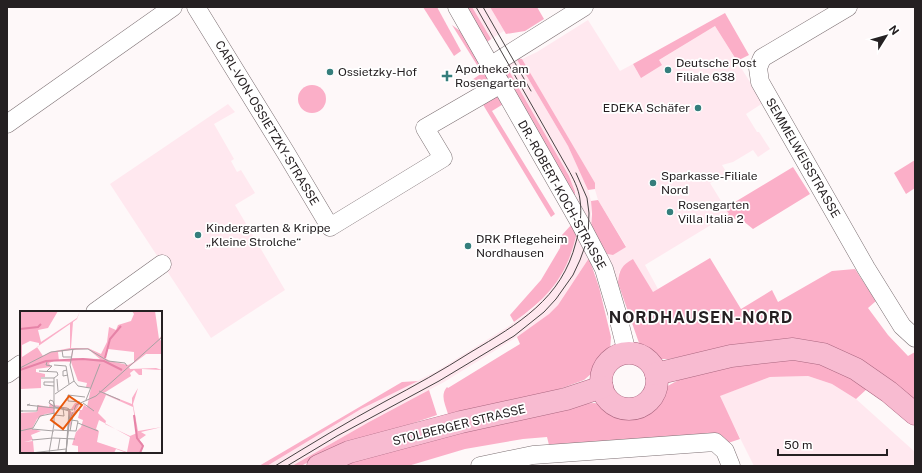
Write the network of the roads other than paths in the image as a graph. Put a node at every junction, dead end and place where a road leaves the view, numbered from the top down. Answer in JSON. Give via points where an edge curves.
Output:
{"nodes":[{"id":1,"x":173,"y":7,"type":"edge"},
{"id":2,"x":196,"y":7,"type":"edge"},
{"id":3,"x":457,"y":7,"type":"edge"},
{"id":4,"x":584,"y":7,"type":"edge"},
{"id":5,"x":848,"y":7,"type":"edge"},
{"id":6,"x":490,"y":66,"type":"junction"},
{"id":7,"x":501,"y":84,"type":"junction"},
{"id":8,"x":7,"y":124,"type":"edge"},
{"id":9,"x":162,"y":264,"type":"dead end"},
{"id":10,"x":95,"y":311,"type":"edge"},
{"id":11,"x":908,"y":322,"type":"edge"},
{"id":12,"x":915,"y":338,"type":"edge"},
{"id":13,"x":627,"y":353,"type":"junction"},
{"id":14,"x":20,"y":365,"type":"edge"},
{"id":15,"x":7,"y":374,"type":"edge"},
{"id":16,"x":656,"y":374,"type":"junction"},
{"id":17,"x":602,"y":387,"type":"junction"},
{"id":18,"x":915,"y":414,"type":"edge"},
{"id":19,"x":318,"y":466,"type":"edge"},
{"id":20,"x":480,"y":466,"type":"edge"},
{"id":21,"x":731,"y":466,"type":"edge"}],
"edges":[{"from":1,"to":8,"type":"street"},
{"from":2,"to":7,"type":"street","name":"CARL-VON-OSSIETZKY-STRASSE","via":[[330,227],[443,158],[425,128]]},
{"from":3,"to":6,"type":"street","name":"DR.-ROBERT-KOCH-STRASSE"},
{"from":4,"to":6,"type":"street"},
{"from":5,"to":11,"type":"street","name":"SEMMELWEISSTRASSE","via":[[762,58],[758,68],[760,82],[849,240]]},
{"from":6,"to":7,"type":"street","name":"DR.-ROBERT-KOCH-STRASSE"},
{"from":7,"to":13,"type":"street","name":"DR.-ROBERT-KOCH-STRASSE","via":[[600,260]]},
{"from":9,"to":10,"type":"street"},
{"from":11,"to":12,"type":"street","name":"SEMMELWEISSTRASSE"},
{"from":13,"to":16,"type":"main road","via":[[642,356]]},
{"from":13,"to":17,"type":"main road","via":[[618,355],[604,368]]},
{"from":14,"to":15,"type":"street"},
{"from":16,"to":17,"type":"main road","via":[[657,384],[654,393],[640,406],[621,407],[613,403]]},
{"from":16,"to":18,"type":"main road","via":[[731,356],[793,349],[823,354],[856,369]]},
{"from":17,"to":19,"type":"main road","name":"STOLBERGER STRASSE","via":[[566,399],[453,424],[349,452]]},
{"from":20,"to":21,"type":"street","via":[[533,456],[715,442],[725,451]]}]}
